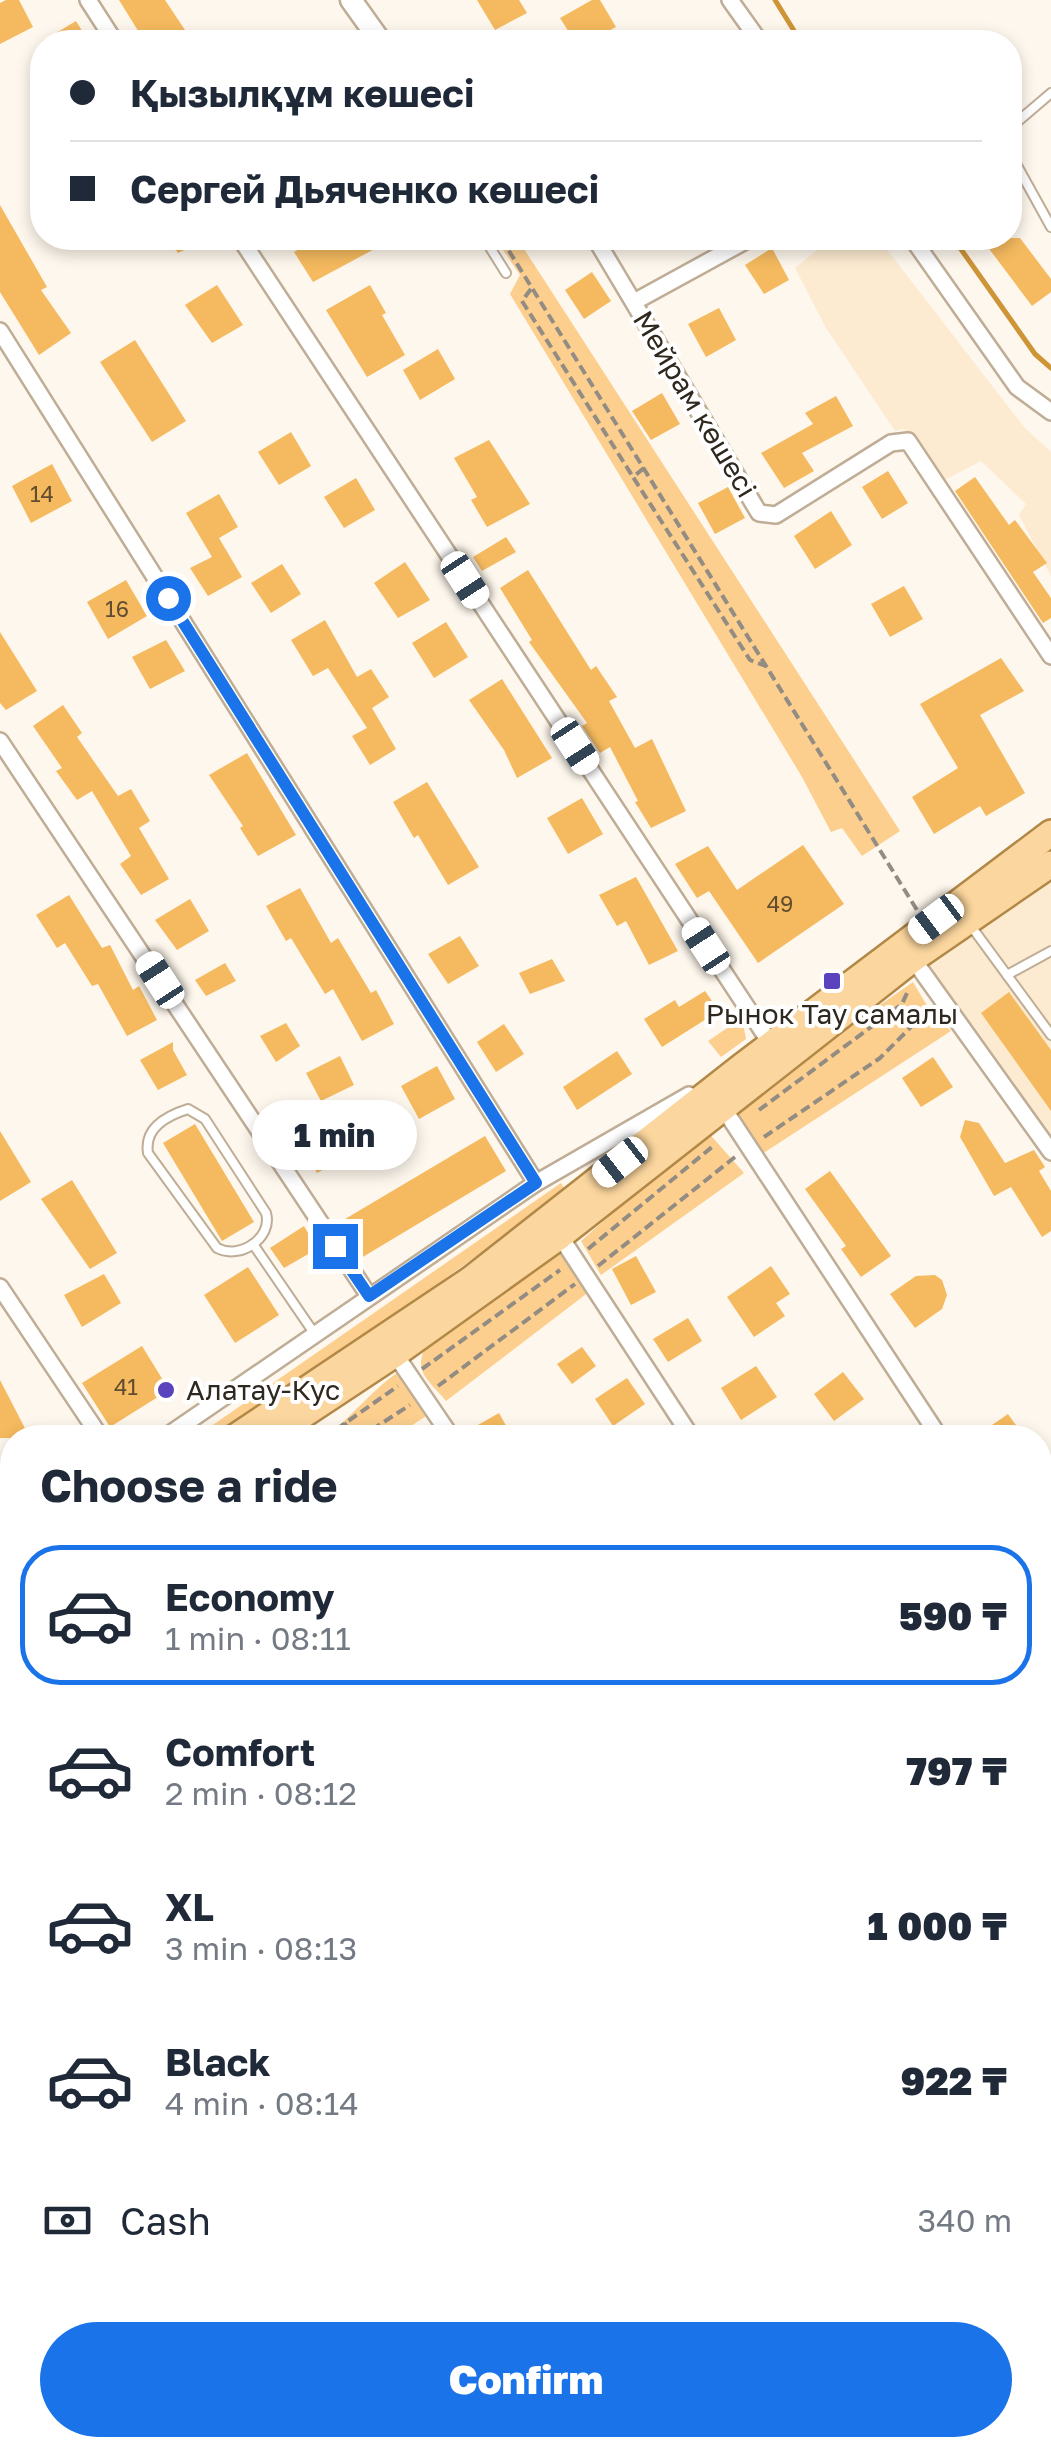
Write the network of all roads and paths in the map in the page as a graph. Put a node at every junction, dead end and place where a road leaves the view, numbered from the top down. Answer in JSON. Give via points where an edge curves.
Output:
{"nodes":[{"id":1,"x":88,"y":0,"type":"edge"},
{"id":2,"x":351,"y":0,"type":"edge"},
{"id":3,"x":730,"y":0,"type":"edge"},
{"id":4,"x":107,"y":30,"type":"edge"},
{"id":5,"x":372,"y":30,"type":"edge"},
{"id":6,"x":751,"y":30,"type":"edge"},
{"id":7,"x":1051,"y":93,"type":"edge"},
{"id":8,"x":1022,"y":118,"type":"edge"},
{"id":9,"x":1022,"y":175,"type":"edge"},
{"id":10,"x":1051,"y":227,"type":"edge"},
{"id":11,"x":255,"y":250,"type":"edge"},
{"id":12,"x":492,"y":250,"type":"edge"},
{"id":13,"x":508,"y":250,"type":"edge"},
{"id":14,"x":602,"y":250,"type":"edge"},
{"id":15,"x":729,"y":250,"type":"edge"},
{"id":16,"x":921,"y":250,"type":"edge"},
{"id":17,"x":506,"y":273,"type":"dead end"},
{"id":18,"x":531,"y":288,"type":"dead end"},
{"id":19,"x":634,"y":302,"type":"junction"},
{"id":20,"x":0,"y":331,"type":"edge"},
{"id":21,"x":1051,"y":412,"type":"edge"},
{"id":22,"x":644,"y":468,"type":"junction"},
{"id":23,"x":633,"y":477,"type":"junction"},
{"id":24,"x":1051,"y":656,"type":"edge"},
{"id":25,"x":766,"y":666,"type":"junction"},
{"id":26,"x":0,"y":741,"type":"edge"},
{"id":27,"x":1051,"y":833,"type":"edge"},
{"id":28,"x":1051,"y":864,"type":"edge"},
{"id":29,"x":917,"y":910,"type":"dead end"},
{"id":30,"x":961,"y":913,"type":"junction"},
{"id":31,"x":1051,"y":951,"type":"edge"},
{"id":32,"x":917,"y":964,"type":"junction"},
{"id":33,"x":1007,"y":975,"type":"junction"},
{"id":34,"x":765,"y":1035,"type":"junction"},
{"id":35,"x":1051,"y":1035,"type":"edge"},
{"id":36,"x":741,"y":1067,"type":"junction"},
{"id":37,"x":722,"y":1106,"type":"junction"},
{"id":38,"x":749,"y":1148,"type":"junction"},
{"id":39,"x":1051,"y":1152,"type":"edge"},
{"id":40,"x":536,"y":1183,"type":"junction"},
{"id":41,"x":560,"y":1236,"type":"junction"},
{"id":42,"x":254,"y":1244,"type":"junction"},
{"id":43,"x":586,"y":1276,"type":"junction"},
{"id":44,"x":0,"y":1287,"type":"edge"},
{"id":45,"x":369,"y":1296,"type":"junction"},
{"id":46,"x":314,"y":1333,"type":"junction"},
{"id":47,"x":396,"y":1354,"type":"junction"},
{"id":48,"x":424,"y":1396,"type":"junction"},
{"id":49,"x":91,"y":1425,"type":"edge"},
{"id":50,"x":183,"y":1425,"type":"edge"},
{"id":51,"x":253,"y":1425,"type":"edge"},
{"id":52,"x":288,"y":1425,"type":"edge"},
{"id":53,"x":378,"y":1425,"type":"edge"},
{"id":54,"x":443,"y":1425,"type":"edge"},
{"id":55,"x":683,"y":1425,"type":"edge"},
{"id":56,"x":931,"y":1425,"type":"edge"}],
"edges":[{"from":1,"to":4,"type":"street"},
{"from":2,"to":5,"type":"street"},
{"from":3,"to":6,"type":"street"},
{"from":7,"to":8,"type":"lane"},
{"from":9,"to":10,"type":"lane"},
{"from":11,"to":34,"type":"street"},
{"from":12,"to":17,"type":"lane"},
{"from":13,"to":22,"type":"path"},
{"from":14,"to":19,"type":"street","name":"Мейрам көшесі"},
{"from":15,"to":19,"type":"street"},
{"from":16,"to":21,"type":"street","via":[[1018,387]]},
{"from":18,"to":23,"type":"path","via":[[522,301]]},
{"from":19,"to":24,"type":"street","name":"Мейрам көшесі","via":[[759,513],[776,515],[891,443],[908,442]]},
{"from":20,"to":40,"type":"street"},
{"from":22,"to":23,"type":"path"},
{"from":22,"to":25,"type":"path"},
{"from":23,"to":25,"type":"path","via":[[750,660]]},
{"from":25,"to":29,"type":"path"},
{"from":26,"to":45,"type":"street"},
{"from":27,"to":30,"type":"main road"},
{"from":28,"to":30,"type":"main road"},
{"from":30,"to":32,"type":"main road"},
{"from":30,"to":33,"type":"lane"},
{"from":30,"to":34,"type":"main road"},
{"from":31,"to":33,"type":"lane"},
{"from":32,"to":37,"type":"main road"},
{"from":32,"to":38,"type":"path","via":[[929,1009],[880,1058]]},
{"from":32,"to":39,"type":"street"},
{"from":33,"to":35,"type":"lane"},
{"from":34,"to":36,"type":"main road"},
{"from":36,"to":40,"type":"street"},
{"from":36,"to":51,"type":"main road","via":[[470,1280]]},
{"from":37,"to":38,"type":"street"},
{"from":37,"to":41,"type":"main road"},
{"from":38,"to":43,"type":"path"},
{"from":38,"to":56,"type":"street"},
{"from":40,"to":45,"type":"street"},
{"from":41,"to":43,"type":"street"},
{"from":41,"to":47,"type":"main road"},
{"from":42,"to":42,"type":"lane","via":[[268,1227],[266,1212],[205,1119],[188,1109],[152,1129],[148,1154],[217,1248],[233,1252]]},
{"from":42,"to":46,"type":"lane"},
{"from":43,"to":48,"type":"path"},
{"from":43,"to":55,"type":"street"},
{"from":44,"to":49,"type":"street"},
{"from":45,"to":46,"type":"street"},
{"from":46,"to":50,"type":"street"},
{"from":47,"to":48,"type":"street"},
{"from":47,"to":52,"type":"main road"},
{"from":48,"to":53,"type":"path"},
{"from":48,"to":54,"type":"street"}]}
